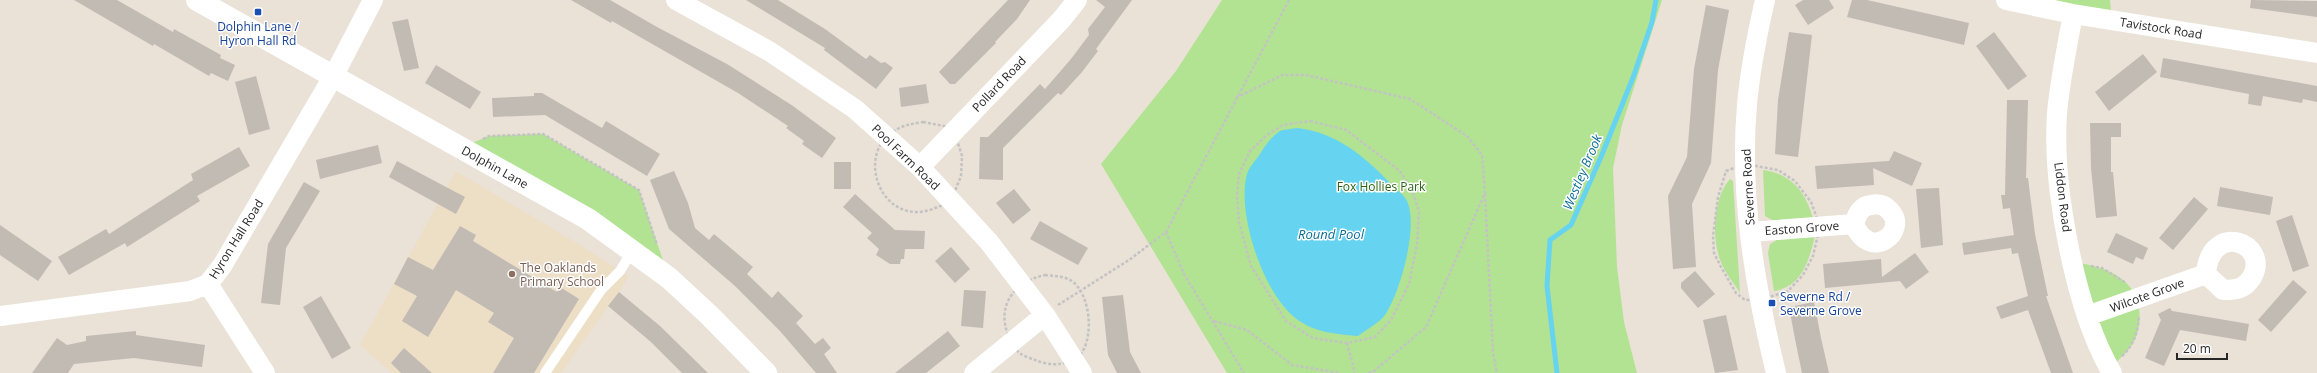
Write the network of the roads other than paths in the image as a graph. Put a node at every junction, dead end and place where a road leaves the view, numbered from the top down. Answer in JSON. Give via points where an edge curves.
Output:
{"nodes":[{"id":1,"x":197,"y":0,"type":"edge"},
{"id":2,"x":373,"y":0,"type":"edge"},
{"id":3,"x":676,"y":0,"type":"edge"},
{"id":4,"x":1077,"y":0,"type":"edge"},
{"id":5,"x":1765,"y":0,"type":"edge"},
{"id":6,"x":2006,"y":0,"type":"edge"},
{"id":7,"x":2073,"y":14,"type":"junction"},
{"id":8,"x":2317,"y":53,"type":"edge"},
{"id":9,"x":334,"y":75,"type":"junction"},
{"id":10,"x":920,"y":167,"type":"junction"},
{"id":11,"x":1854,"y":224,"type":"dead end"},
{"id":12,"x":1750,"y":232,"type":"junction"},
{"id":13,"x":632,"y":251,"type":"junction"},
{"id":14,"x":2206,"y":274,"type":"dead end"},
{"id":15,"x":208,"y":284,"type":"junction"},
{"id":16,"x":1045,"y":315,"type":"junction"},
{"id":17,"x":0,"y":316,"type":"edge"},
{"id":18,"x":2087,"y":316,"type":"junction"},
{"id":19,"x":265,"y":373,"type":"edge"},
{"id":20,"x":545,"y":373,"type":"edge"},
{"id":21,"x":766,"y":373,"type":"edge"},
{"id":22,"x":974,"y":373,"type":"edge"},
{"id":23,"x":1082,"y":373,"type":"edge"},
{"id":24,"x":1776,"y":373,"type":"edge"},
{"id":25,"x":2112,"y":373,"type":"edge"}],
"edges":[{"from":1,"to":9,"type":"street","name":"Dolphin Lane"},
{"from":2,"to":9,"type":"street","name":"Hyron Hall Road"},
{"from":3,"to":10,"type":"street","name":"Pool Farm Road","via":[[770,51],[855,109]]},
{"from":4,"to":10,"type":"street","name":"Pollard Road","via":[[1062,19]]},
{"from":5,"to":12,"type":"street","name":"Severne Road","via":[[1747,105],[1745,164]]},
{"from":6,"to":7,"type":"street","name":"Tavistock Road"},
{"from":7,"to":8,"type":"street","name":"Tavistock Road"},
{"from":7,"to":18,"type":"street","name":"Liddon Road","via":[[2057,114],[2057,157],[2059,186],[2072,261]]},
{"from":9,"to":13,"type":"street","name":"Dolphin Lane","via":[[588,219]]},
{"from":9,"to":15,"type":"street","name":"Hyron Hall Road","via":[[222,266]]},
{"from":10,"to":16,"type":"street","name":"Pool Farm Road","via":[[989,242]]},
{"from":11,"to":12,"type":"street","name":"Easton Grove"},
{"from":12,"to":24,"type":"street","name":"Severne Road","via":[[1760,300]]},
{"from":13,"to":20,"type":"lane","via":[[620,271],[601,290]]},
{"from":13,"to":21,"type":"street","name":"Dolphin Lane","via":[[669,278]]},
{"from":14,"to":18,"type":"street","name":"Wilcote Grove"},
{"from":15,"to":17,"type":"street","name":"Hyron Hall Road","via":[[190,292]]},
{"from":15,"to":19,"type":"street"},
{"from":16,"to":22,"type":"street"},
{"from":16,"to":23,"type":"street","name":"Pool Farm Road"},
{"from":18,"to":25,"type":"street","name":"Liddon Road"}]}
